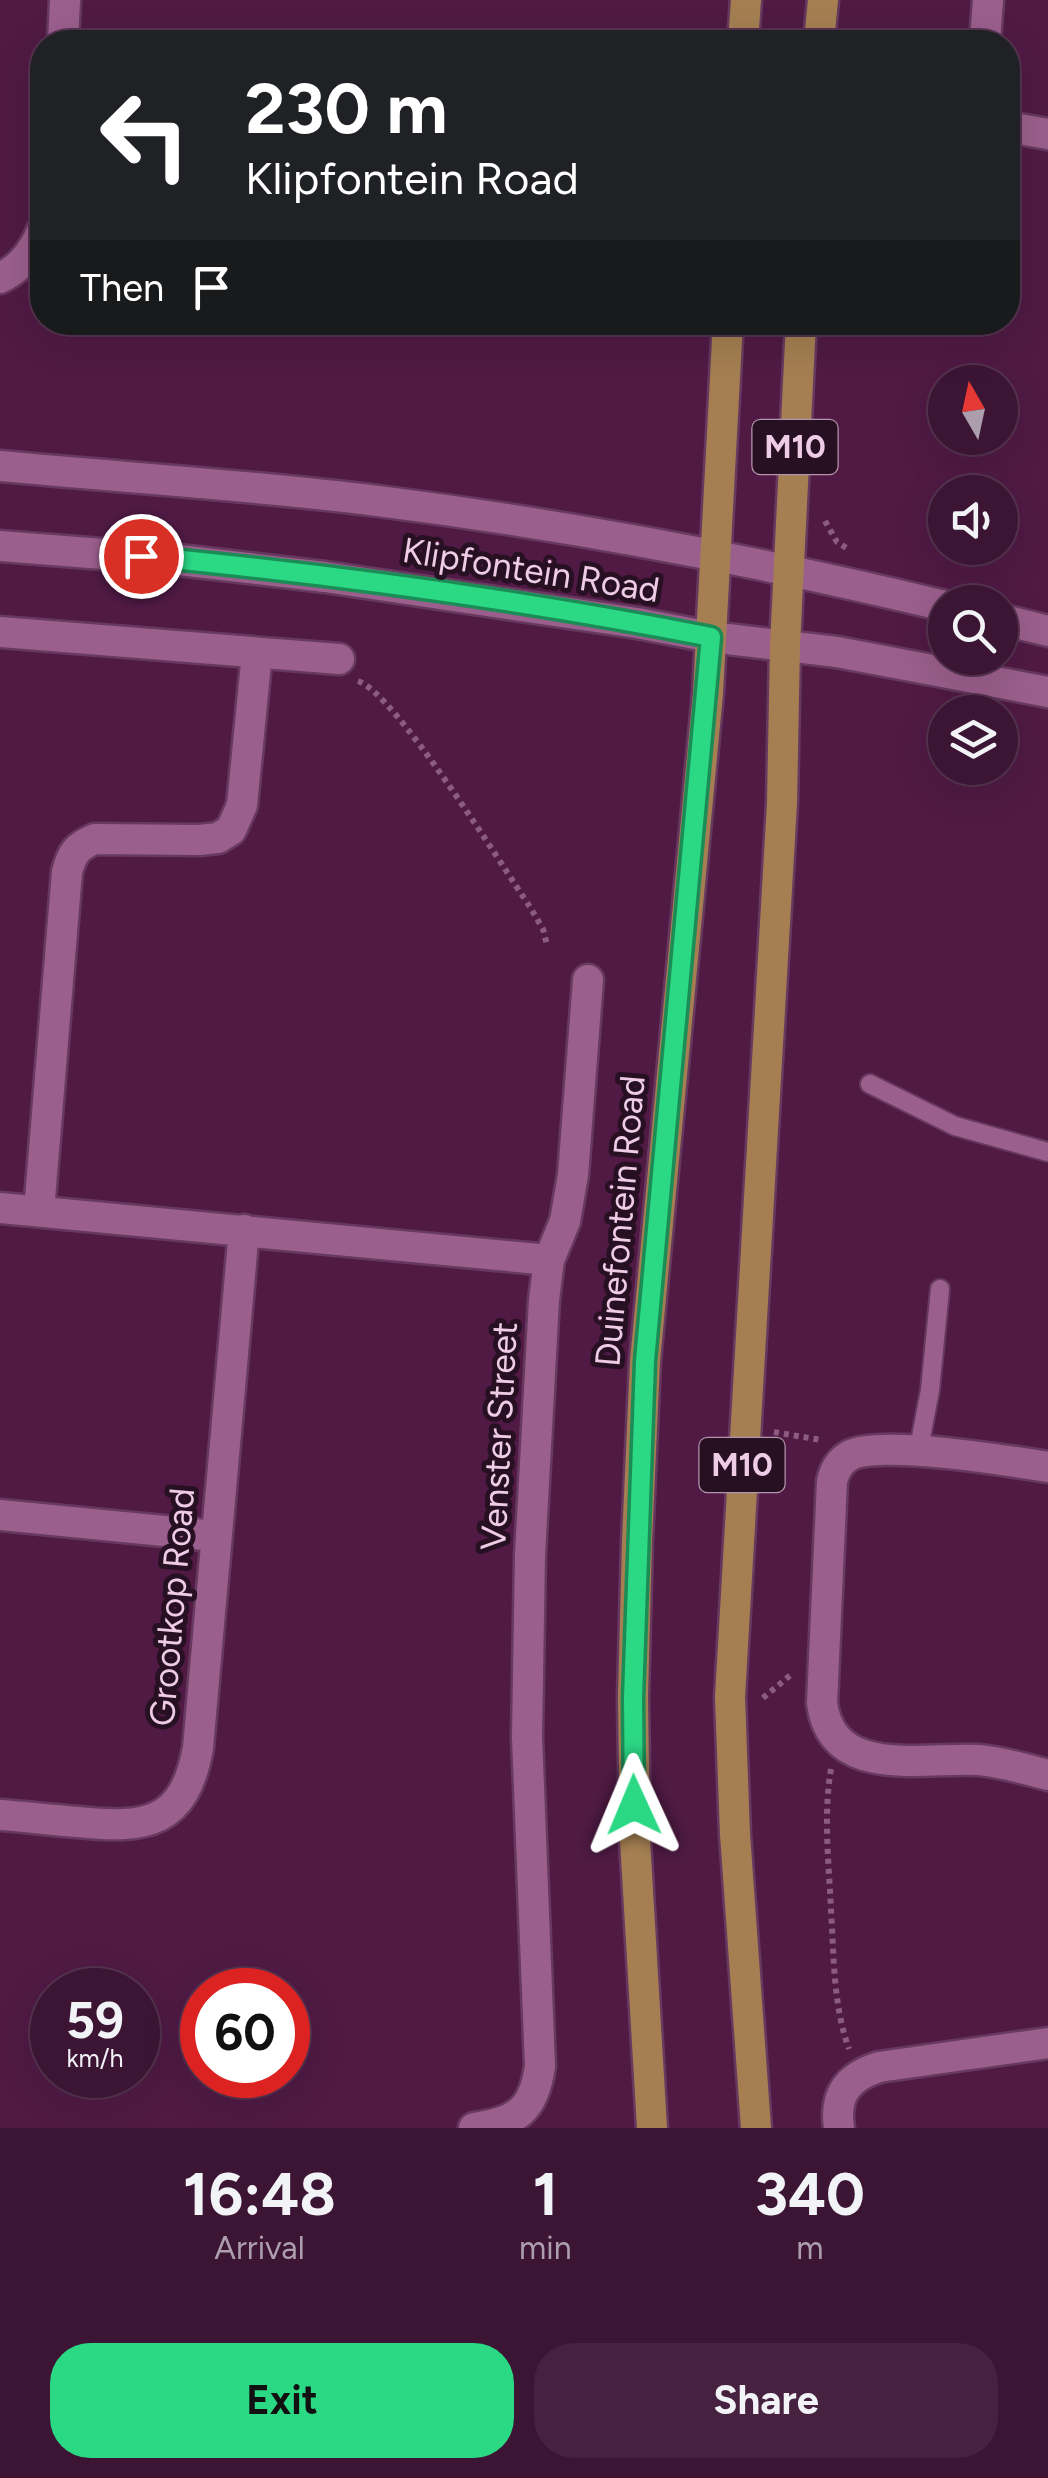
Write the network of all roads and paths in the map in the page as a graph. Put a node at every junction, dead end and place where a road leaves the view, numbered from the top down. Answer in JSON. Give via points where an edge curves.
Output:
{"nodes":[{"id":1,"x":65,"y":0,"type":"edge"},
{"id":2,"x":746,"y":0,"type":"edge"},
{"id":3,"x":823,"y":0,"type":"edge"},
{"id":4,"x":988,"y":0,"type":"edge"},
{"id":5,"x":64,"y":30,"type":"edge"},
{"id":6,"x":744,"y":30,"type":"edge"},
{"id":7,"x":820,"y":30,"type":"edge"},
{"id":8,"x":986,"y":30,"type":"edge"},
{"id":9,"x":1020,"y":130,"type":"edge"},
{"id":10,"x":1048,"y":134,"type":"edge"},
{"id":11,"x":30,"y":253,"type":"edge"},
{"id":12,"x":0,"y":278,"type":"edge"},
{"id":13,"x":727,"y":335,"type":"edge"},
{"id":14,"x":800,"y":335,"type":"edge"},
{"id":15,"x":0,"y":466,"type":"edge"},
{"id":16,"x":824,"y":520,"type":"dead end"},
{"id":17,"x":0,"y":546,"type":"edge"},
{"id":18,"x":852,"y":550,"type":"dead end"},
{"id":19,"x":714,"y":556,"type":"junction"},
{"id":20,"x":789,"y":571,"type":"junction"},
{"id":21,"x":928,"y":602,"type":"edge"},
{"id":22,"x":1018,"y":624,"type":"edge"},
{"id":23,"x":1048,"y":631,"type":"edge"},
{"id":24,"x":0,"y":632,"type":"edge"},
{"id":25,"x":711,"y":637,"type":"junction"},
{"id":26,"x":785,"y":645,"type":"junction"},
{"id":27,"x":257,"y":653,"type":"junction"},
{"id":28,"x":346,"y":669,"type":"joint"},
{"id":29,"x":1048,"y":692,"type":"edge"},
{"id":30,"x":548,"y":945,"type":"dead end"},
{"id":31,"x":588,"y":980,"type":"dead end"},
{"id":32,"x":870,"y":1084,"type":"dead end"},
{"id":33,"x":1048,"y":1152,"type":"edge"},
{"id":34,"x":0,"y":1208,"type":"edge"},
{"id":35,"x":39,"y":1211,"type":"junction"},
{"id":36,"x":244,"y":1230,"type":"junction"},
{"id":37,"x":549,"y":1260,"type":"junction"},
{"id":38,"x":940,"y":1289,"type":"dead end"},
{"id":39,"x":773,"y":1432,"type":"dead end"},
{"id":40,"x":830,"y":1443,"type":"dead end"},
{"id":41,"x":918,"y":1452,"type":"junction"},
{"id":42,"x":1048,"y":1466,"type":"edge"},
{"id":43,"x":0,"y":1515,"type":"edge"},
{"id":44,"x":215,"y":1536,"type":"junction"},
{"id":45,"x":805,"y":1664,"type":"dead end"},
{"id":46,"x":764,"y":1698,"type":"dead end"},
{"id":47,"x":832,"y":1761,"type":"dead end"},
{"id":48,"x":1048,"y":1775,"type":"edge"},
{"id":49,"x":0,"y":1815,"type":"edge"},
{"id":50,"x":1048,"y":2043,"type":"edge"},
{"id":51,"x":852,"y":2055,"type":"dead end"},
{"id":52,"x":474,"y":2128,"type":"edge"},
{"id":53,"x":652,"y":2128,"type":"edge"},
{"id":54,"x":756,"y":2128,"type":"edge"},
{"id":55,"x":839,"y":2128,"type":"edge"}],
"edges":[{"from":1,"to":5,"type":"street"},
{"from":2,"to":6,"type":"main road"},
{"from":3,"to":7,"type":"main road"},
{"from":4,"to":8,"type":"street"},
{"from":9,"to":10,"type":"street"},
{"from":11,"to":12,"type":"street"},
{"from":13,"to":19,"type":"main road","name":"Duinefontein Road","number":"M10"},
{"from":14,"to":20,"type":"main road","number":"M10"},
{"from":15,"to":19,"type":"street","name":"Klipfontein Road","via":[[374,500]]},
{"from":16,"to":18,"type":"path","via":[[837,542]]},
{"from":17,"to":25,"type":"street","name":"Klipfontein Road","via":[[325,576]]},
{"from":19,"to":20,"type":"street","name":"Klipfontein Road"},
{"from":19,"to":25,"type":"main road","name":"Duinefontein Road","number":"M10"},
{"from":20,"to":21,"type":"street","name":"Klipfontein Road"},
{"from":20,"to":26,"type":"main road","number":"M10"},
{"from":22,"to":23,"type":"street"},
{"from":24,"to":27,"type":"street"},
{"from":25,"to":26,"type":"street","name":"Klipfontein Road"},
{"from":25,"to":53,"type":"main road","name":"Duinefontein Road","number":"M10","via":[[645,1361],[637,1541],[635,1840]]},
{"from":26,"to":29,"type":"street","name":"Klipfontein Road"},
{"from":26,"to":54,"type":"main road","number":"M10","via":[[782,803],[730,1697]]},
{"from":27,"to":28,"type":"street"},
{"from":27,"to":35,"type":"street","via":[[242,805],[231,830],[199,840],[95,839],[71,854]]},
{"from":28,"to":30,"type":"path","via":[[386,700],[530,908]]},
{"from":31,"to":37,"type":"street","via":[[573,1175]]},
{"from":32,"to":33,"type":"lane","via":[[955,1126]]},
{"from":34,"to":35,"type":"street"},
{"from":35,"to":36,"type":"street"},
{"from":36,"to":37,"type":"street"},
{"from":36,"to":44,"type":"street","name":"Grootkop Road"},
{"from":37,"to":52,"type":"street","name":"Venster Street","via":[[530,1555],[527,1738],[540,2066],[518,2116]]},
{"from":38,"to":41,"type":"lane"},
{"from":39,"to":40,"type":"path"},
{"from":41,"to":42,"type":"street"},
{"from":41,"to":48,"type":"street","via":[[862,1451],[836,1467],[824,1721],[848,1751],[868,1758],[984,1760]]},
{"from":43,"to":44,"type":"street"},
{"from":44,"to":49,"type":"street","name":"Grootkop Road","via":[[198,1748],[179,1800],[133,1826]]},
{"from":45,"to":46,"type":"path"},
{"from":47,"to":51,"type":"path","via":[[826,1816],[834,1967]]},
{"from":50,"to":55,"type":"street","via":[[862,2072],[839,2099]]}]}
